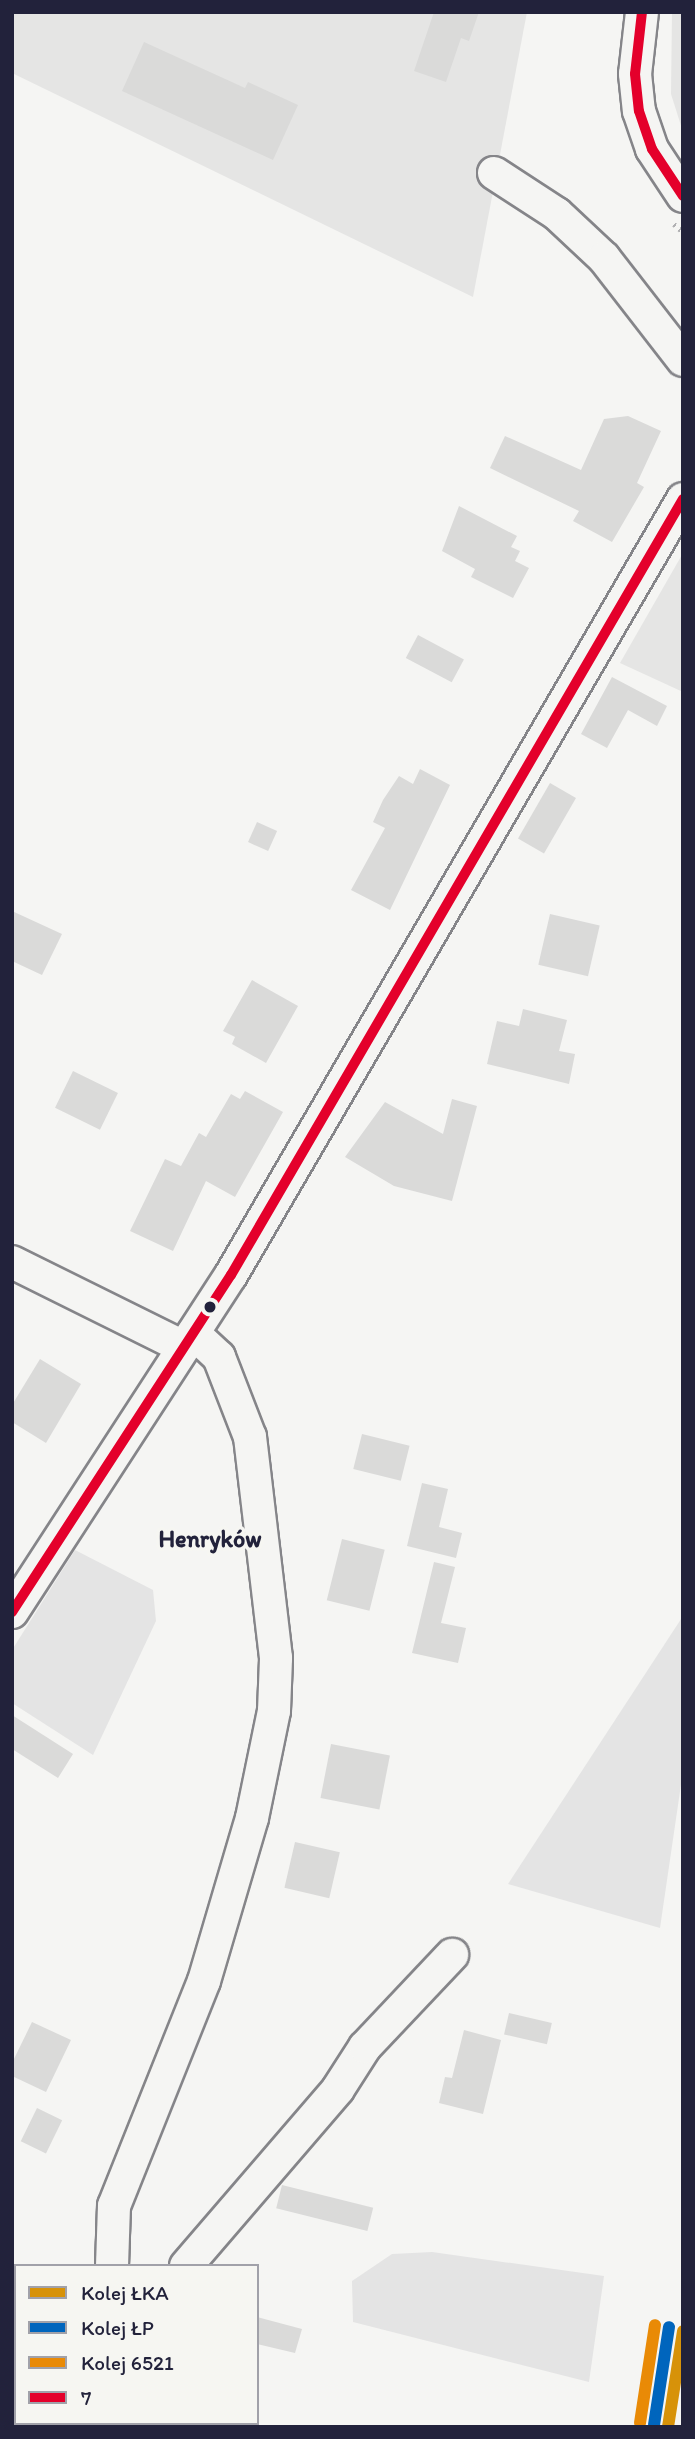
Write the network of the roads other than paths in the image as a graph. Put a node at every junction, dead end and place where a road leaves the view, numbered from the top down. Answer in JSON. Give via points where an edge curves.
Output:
{"nodes":[{"id":1,"x":642,"y":12,"type":"edge"},
{"id":2,"x":494,"y":173,"type":"dead end"},
{"id":3,"x":683,"y":196,"type":"edge"},
{"id":4,"x":683,"y":359,"type":"edge"},
{"id":5,"x":683,"y":499,"type":"edge"},
{"id":6,"x":12,"y":1262,"type":"edge"},
{"id":7,"x":188,"y":1340,"type":"junction"},
{"id":8,"x":12,"y":1612,"type":"edge"},
{"id":9,"x":452,"y":1955,"type":"dead end"},
{"id":10,"x":112,"y":2264,"type":"edge"},
{"id":11,"x":188,"y":2264,"type":"edge"}],
"edges":[{"from":1,"to":3,"type":"street","via":[[635,74],[639,111],[652,149]]},
{"from":2,"to":4,"type":"street","via":[[557,214],[604,258]]},
{"from":5,"to":7,"type":"street","via":[[231,1275]]},
{"from":6,"to":7,"type":"street"},
{"from":7,"to":8,"type":"street"},
{"from":7,"to":10,"type":"street","via":[[219,1357],[250,1437],[276,1658],[274,1711],[252,1818],[204,1981],[120,2186],[111,2237]]},
{"from":9,"to":11,"type":"street","via":[[382,2028],[338,2089]]}]}
